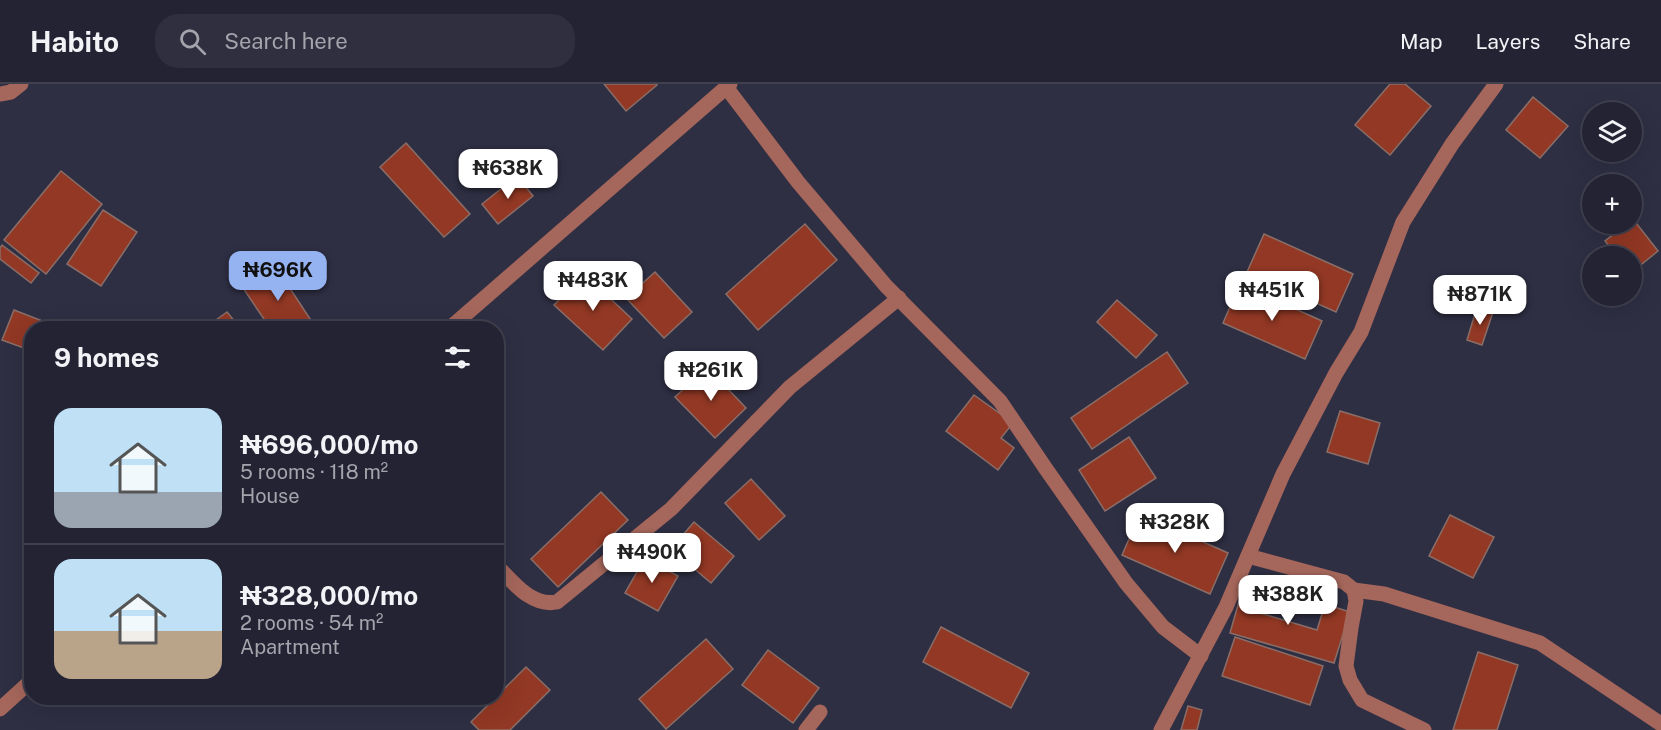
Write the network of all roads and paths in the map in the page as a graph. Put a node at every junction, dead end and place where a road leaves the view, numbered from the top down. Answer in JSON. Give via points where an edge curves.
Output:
{"nodes":[{"id":1,"x":21,"y":84,"type":"edge"},
{"id":2,"x":1496,"y":84,"type":"edge"},
{"id":3,"x":728,"y":86,"type":"edge"},
{"id":4,"x":0,"y":94,"type":"edge"},
{"id":5,"x":898,"y":298,"type":"junction"},
{"id":6,"x":458,"y":321,"type":"edge"},
{"id":7,"x":1248,"y":556,"type":"junction"},
{"id":8,"x":504,"y":573,"type":"edge"},
{"id":9,"x":1354,"y":590,"type":"junction"},
{"id":10,"x":1201,"y":656,"type":"junction"},
{"id":11,"x":24,"y":687,"type":"edge"},
{"id":12,"x":0,"y":709,"type":"edge"},
{"id":13,"x":1661,"y":724,"type":"edge"},
{"id":14,"x":1161,"y":730,"type":"edge"},
{"id":15,"x":1424,"y":730,"type":"edge"}],
"edges":[{"from":1,"to":4,"type":"street"},
{"from":2,"to":7,"type":"street","via":[[1403,222],[1361,332],[1283,474]]},
{"from":3,"to":5,"type":"street","via":[[798,182]]},
{"from":3,"to":6,"type":"street"},
{"from":5,"to":8,"type":"street","via":[[790,387],[671,509],[557,602],[531,598]]},
{"from":5,"to":10,"type":"street","via":[[1000,401],[1126,583],[1163,627]]},
{"from":7,"to":9,"type":"street","via":[[1344,582]]},
{"from":7,"to":10,"type":"street"},
{"from":9,"to":13,"type":"street","via":[[1384,594],[1540,643]]},
{"from":9,"to":15,"type":"street","via":[[1356,601],[1346,666],[1350,681],[1362,700]]},
{"from":10,"to":14,"type":"street"},
{"from":11,"to":12,"type":"street"}]}
